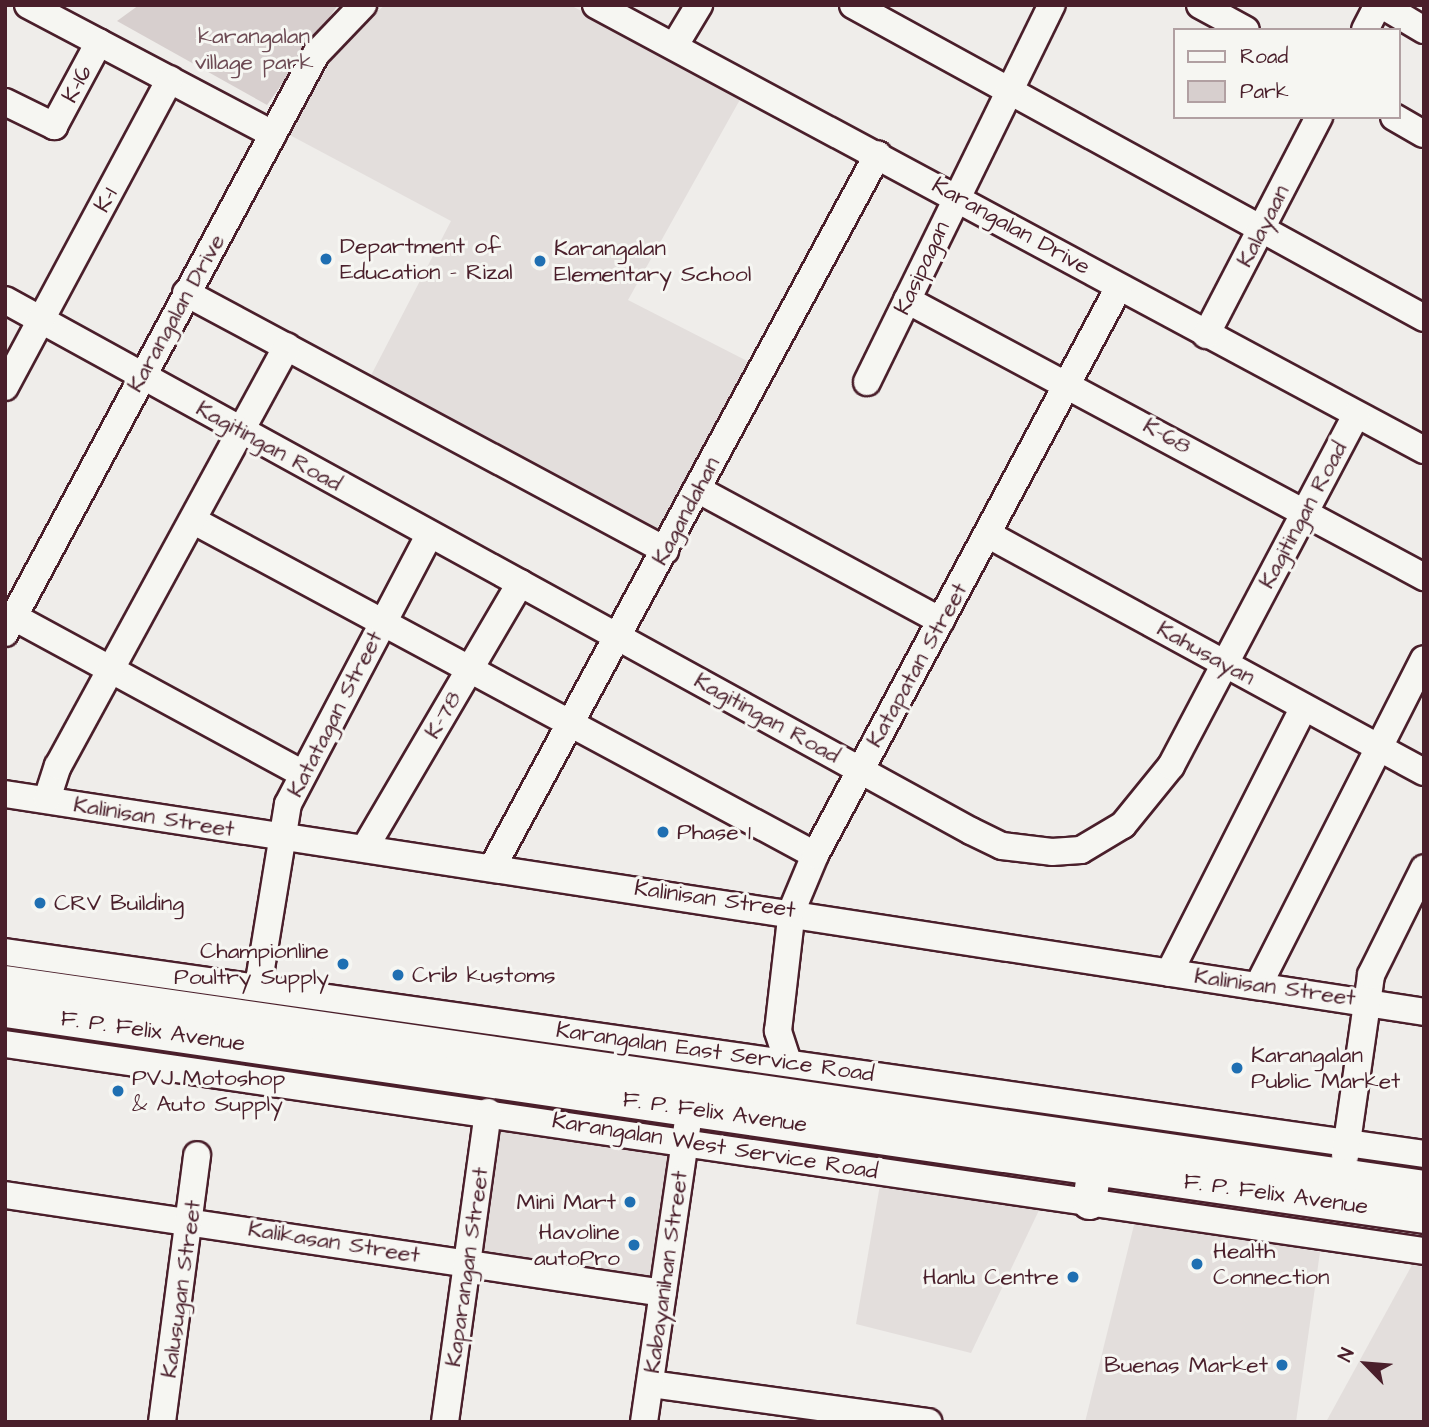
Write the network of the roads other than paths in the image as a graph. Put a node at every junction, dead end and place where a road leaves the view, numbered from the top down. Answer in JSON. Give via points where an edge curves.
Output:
{"nodes":[{"id":1,"x":28,"y":5,"type":"edge"},
{"id":2,"x":363,"y":5,"type":"edge"},
{"id":3,"x":596,"y":5,"type":"edge"},
{"id":4,"x":699,"y":5,"type":"edge"},
{"id":5,"x":853,"y":5,"type":"edge"},
{"id":6,"x":1200,"y":5,"type":"edge"},
{"id":7,"x":1380,"y":5,"type":"edge"},
{"id":8,"x":1043,"y":8,"type":"edge"},
{"id":9,"x":1242,"y":28,"type":"edge"},
{"id":10,"x":1366,"y":28,"type":"edge"},
{"id":11,"x":1424,"y":30,"type":"edge"},
{"id":12,"x":99,"y":42,"type":"junction"},
{"id":13,"x":675,"y":45,"type":"junction"},
{"id":14,"x":170,"y":79,"type":"junction"},
{"id":15,"x":1009,"y":89,"type":"junction"},
{"id":16,"x":5,"y":102,"type":"edge"},
{"id":17,"x":1318,"y":119,"type":"edge"},
{"id":18,"x":1398,"y":119,"type":"edge"},
{"id":19,"x":273,"y":134,"type":"junction"},
{"id":20,"x":1424,"y":134,"type":"edge"},
{"id":21,"x":878,"y":154,"type":"junction"},
{"id":22,"x":956,"y":195,"type":"junction"},
{"id":23,"x":1264,"y":226,"type":"junction"},
{"id":24,"x":1119,"y":287,"type":"junction"},
{"id":25,"x":187,"y":293,"type":"junction"},
{"id":26,"x":5,"y":300,"type":"edge"},
{"id":27,"x":907,"y":300,"type":"junction"},
{"id":28,"x":1424,"y":318,"type":"edge"},
{"id":29,"x":43,"y":320,"type":"junction"},
{"id":30,"x":1206,"y":334,"type":"junction"},
{"id":31,"x":287,"y":346,"type":"junction"},
{"id":32,"x":143,"y":372,"type":"junction"},
{"id":33,"x":867,"y":382,"type":"dead end"},
{"id":34,"x":1070,"y":383,"type":"junction"},
{"id":35,"x":5,"y":387,"type":"edge"},
{"id":36,"x":1356,"y":415,"type":"junction"},
{"id":37,"x":242,"y":435,"type":"junction"},
{"id":38,"x":1424,"y":450,"type":"edge"},
{"id":39,"x":697,"y":489,"type":"junction"},
{"id":40,"x":1304,"y":512,"type":"junction"},
{"id":41,"x":196,"y":522,"type":"junction"},
{"id":42,"x":429,"y":535,"type":"junction"},
{"id":43,"x":989,"y":535,"type":"junction"},
{"id":44,"x":665,"y":550,"type":"junction"},
{"id":45,"x":1424,"y":577,"type":"edge"},
{"id":46,"x":520,"y":583,"type":"junction"},
{"id":47,"x":12,"y":610,"type":"edge"},
{"id":48,"x":384,"y":621,"type":"junction"},
{"id":49,"x":941,"y":621,"type":"junction"},
{"id":50,"x":620,"y":637,"type":"junction"},
{"id":51,"x":1424,"y":659,"type":"edge"},
{"id":52,"x":1226,"y":664,"type":"junction"},
{"id":53,"x":471,"y":667,"type":"junction"},
{"id":54,"x":112,"y":669,"type":"junction"},
{"id":55,"x":1304,"y":707,"type":"junction"},
{"id":56,"x":573,"y":722,"type":"junction"},
{"id":57,"x":1379,"y":748,"type":"junction"},
{"id":58,"x":860,"y":769,"type":"junction"},
{"id":59,"x":1424,"y":772,"type":"edge"},
{"id":60,"x":301,"y":773,"type":"junction"},
{"id":61,"x":5,"y":794,"type":"edge"},
{"id":62,"x":47,"y":799,"type":"junction"},
{"id":63,"x":283,"y":838,"type":"junction"},
{"id":64,"x":366,"y":846,"type":"junction"},
{"id":65,"x":814,"y":855,"type":"junction"},
{"id":66,"x":493,"y":866,"type":"junction"},
{"id":67,"x":1424,"y":868,"type":"edge"},
{"id":68,"x":792,"y":910,"type":"junction"},
{"id":69,"x":5,"y":951,"type":"edge"},
{"id":70,"x":1169,"y":973,"type":"junction"},
{"id":71,"x":5,"y":982,"type":"edge"},
{"id":72,"x":1259,"y":984,"type":"junction"},
{"id":73,"x":258,"y":987,"type":"junction"},
{"id":74,"x":1365,"y":1000,"type":"junction"},
{"id":75,"x":5,"y":1010,"type":"edge"},
{"id":76,"x":1424,"y":1012,"type":"edge"},
{"id":77,"x":5,"y":1044,"type":"edge"},
{"id":78,"x":688,"y":1048,"type":"junction"},
{"id":79,"x":788,"y":1062,"type":"junction"},
{"id":80,"x":689,"y":1095,"type":"junction"},
{"id":81,"x":488,"y":1112,"type":"junction"},
{"id":82,"x":1347,"y":1141,"type":"junction"},
{"id":83,"x":685,"y":1142,"type":"junction"},
{"id":84,"x":1424,"y":1154,"type":"edge"},
{"id":85,"x":197,"y":1155,"type":"dead end"},
{"id":86,"x":1094,"y":1168,"type":"junction"},
{"id":87,"x":1342,"y":1175,"type":"junction"},
{"id":88,"x":1424,"y":1187,"type":"edge"},
{"id":89,"x":5,"y":1195,"type":"edge"},
{"id":90,"x":1089,"y":1202,"type":"junction"},
{"id":91,"x":1424,"y":1216,"type":"edge"},
{"id":92,"x":191,"y":1219,"type":"junction"},
{"id":93,"x":1424,"y":1251,"type":"edge"},
{"id":94,"x":468,"y":1263,"type":"junction"},
{"id":95,"x":663,"y":1293,"type":"junction"},
{"id":96,"x":650,"y":1384,"type":"junction"},
{"id":97,"x":162,"y":1422,"type":"edge"},
{"id":98,"x":445,"y":1422,"type":"edge"},
{"id":99,"x":644,"y":1422,"type":"edge"},
{"id":100,"x":928,"y":1422,"type":"edge"}],
"edges":[{"from":1,"to":12,"type":"street"},
{"from":2,"to":19,"type":"street","name":"Karangalan Drive","via":[[316,54]]},
{"from":3,"to":13,"type":"street","name":"Karangalan Drive"},
{"from":4,"to":13,"type":"street"},
{"from":5,"to":15,"type":"street"},
{"from":6,"to":9,"type":"street"},
{"from":7,"to":10,"type":"street"},
{"from":7,"to":11,"type":"street"},
{"from":8,"to":15,"type":"street","name":"Kasipagan"},
{"from":12,"to":14,"type":"street"},
{"from":12,"to":16,"type":"street","name":"K-16","via":[[54,126]]},
{"from":13,"to":21,"type":"street","name":"Karangalan Drive"},
{"from":14,"to":19,"type":"street"},
{"from":14,"to":29,"type":"street","name":"K-1"},
{"from":15,"to":22,"type":"street","name":"Kasipagan"},
{"from":15,"to":23,"type":"street"},
{"from":17,"to":23,"type":"street","name":"Kalayaan"},
{"from":18,"to":20,"type":"street"},
{"from":19,"to":25,"type":"street","name":"Karangalan Drive"},
{"from":21,"to":22,"type":"street","name":"Karangalan Drive"},
{"from":21,"to":39,"type":"street","name":"Kagandahan"},
{"from":22,"to":24,"type":"street","name":"Karangalan Drive"},
{"from":22,"to":27,"type":"street","name":"Kasipagan"},
{"from":23,"to":28,"type":"street"},
{"from":23,"to":30,"type":"street","name":"Kalayaan"},
{"from":24,"to":30,"type":"street","name":"Karangalan Drive"},
{"from":24,"to":34,"type":"street","name":"Katapatan Street"},
{"from":25,"to":31,"type":"street"},
{"from":25,"to":32,"type":"street","name":"Karangalan Drive"},
{"from":26,"to":29,"type":"street","name":"Kagitingan Road"},
{"from":27,"to":33,"type":"street","name":"Kasipagan"},
{"from":27,"to":34,"type":"street","name":"K-68"},
{"from":29,"to":32,"type":"street","name":"Kagitingan Road"},
{"from":29,"to":35,"type":"street","name":"K-1"},
{"from":30,"to":36,"type":"street","name":"Karangalan Drive"},
{"from":31,"to":37,"type":"street"},
{"from":31,"to":44,"type":"street"},
{"from":32,"to":37,"type":"street","name":"Kagitingan Road"},
{"from":32,"to":47,"type":"street","name":"Karangalan Drive"},
{"from":34,"to":40,"type":"street","name":"K-68"},
{"from":34,"to":43,"type":"street","name":"Katapatan Street"},
{"from":36,"to":38,"type":"street","name":"Karangalan Drive"},
{"from":36,"to":40,"type":"street","name":"Kagitingan Road"},
{"from":37,"to":41,"type":"street"},
{"from":37,"to":42,"type":"street","name":"Kagitingan Road"},
{"from":39,"to":44,"type":"street","name":"Kagandahan"},
{"from":39,"to":49,"type":"street"},
{"from":40,"to":45,"type":"street","name":"K-68"},
{"from":40,"to":52,"type":"street","name":"Kagitingan Road"},
{"from":41,"to":48,"type":"street"},
{"from":41,"to":54,"type":"street"},
{"from":42,"to":46,"type":"street","name":"Kagitingan Road"},
{"from":42,"to":48,"type":"street","name":"Katatagan Street"},
{"from":43,"to":49,"type":"street","name":"Katapatan Street"},
{"from":43,"to":52,"type":"street","name":"Kahusayan"},
{"from":44,"to":50,"type":"street","name":"Kagandahan"},
{"from":46,"to":50,"type":"street","name":"Kagitingan Road"},
{"from":46,"to":53,"type":"street","name":"K-78"},
{"from":47,"to":54,"type":"street"},
{"from":48,"to":53,"type":"street"},
{"from":48,"to":60,"type":"street","name":"Katatagan Street"},
{"from":49,"to":58,"type":"street","name":"Katapatan Street"},
{"from":50,"to":56,"type":"street","name":"Kagandahan"},
{"from":50,"to":58,"type":"street","name":"Kagitingan Road"},
{"from":51,"to":57,"type":"street"},
{"from":52,"to":55,"type":"street","name":"Kahusayan"},
{"from":52,"to":58,"type":"street","name":"Kagitingan Road","via":[[1171,766],[1123,825],[1081,850],[1002,846]]},
{"from":53,"to":56,"type":"street"},
{"from":53,"to":64,"type":"street","name":"K-78"},
{"from":54,"to":60,"type":"street"},
{"from":54,"to":62,"type":"street"},
{"from":55,"to":57,"type":"street","name":"Kahusayan"},
{"from":55,"to":70,"type":"street"},
{"from":56,"to":65,"type":"street"},
{"from":56,"to":66,"type":"street","name":"Kagandahan"},
{"from":57,"to":59,"type":"street","name":"Kahusayan"},
{"from":57,"to":72,"type":"street"},
{"from":58,"to":65,"type":"street","name":"Katapatan Street"},
{"from":60,"to":63,"type":"street","name":"Katatagan Street"},
{"from":61,"to":62,"type":"street","name":"Kalinisan Street"},
{"from":62,"to":63,"type":"street","name":"Kalinisan Street"},
{"from":63,"to":64,"type":"street","name":"Kalinisan Street"},
{"from":63,"to":73,"type":"street","name":"Katatagan Street"},
{"from":64,"to":66,"type":"street","name":"Kalinisan Street"},
{"from":65,"to":68,"type":"street","name":"Katapatan Street"},
{"from":66,"to":68,"type":"street","name":"Kalinisan Street"},
{"from":67,"to":74,"type":"street","via":[[1377,955]]},
{"from":68,"to":70,"type":"street","name":"Kalinisan Street"},
{"from":68,"to":79,"type":"street","name":"Katapatan Street","via":[[778,1031]]},
{"from":69,"to":73,"type":"street","name":"Karangalan East Service Road"},
{"from":70,"to":72,"type":"street","name":"Kalinisan Street"},
{"from":71,"to":80,"type":"main road","name":"F. P. Felix Avenue"},
{"from":72,"to":74,"type":"street","name":"Kalinisan Street"},
{"from":73,"to":78,"type":"street","name":"Karangalan East Service Road"},
{"from":74,"to":76,"type":"street","name":"Kalinisan Street"},
{"from":74,"to":82,"type":"street"},
{"from":75,"to":80,"type":"main road","name":"F. P. Felix Avenue"},
{"from":77,"to":81,"type":"street","name":"Karangalan West Service Road"},
{"from":78,"to":79,"type":"street","name":"Karangalan East Service Road"},
{"from":78,"to":80,"type":"street","name":"Kabayanihan Street"},
{"from":79,"to":82,"type":"street","name":"Karangalan East Service Road"},
{"from":80,"to":83,"type":"street","name":"Kabayanihan Street"},
{"from":80,"to":86,"type":"main road","name":"F. P. Felix Avenue"},
{"from":80,"to":87,"type":"main road","name":"F. P. Felix Avenue"},
{"from":81,"to":83,"type":"street","name":"Karangalan West Service Road"},
{"from":81,"to":94,"type":"street","name":"Kaparangan Street"},
{"from":82,"to":84,"type":"street","name":"Karangalan East Service Road"},
{"from":82,"to":87,"type":"street"},
{"from":83,"to":90,"type":"street","name":"Karangalan West Service Road"},
{"from":83,"to":95,"type":"street","name":"Kabayanihan Street"},
{"from":85,"to":92,"type":"street","name":"Kalusugan Street"},
{"from":86,"to":90,"type":"main road"},
{"from":86,"to":91,"type":"main road","name":"F. P. Felix Avenue"},
{"from":87,"to":88,"type":"main road","name":"F. P. Felix Avenue"},
{"from":89,"to":92,"type":"street","name":"Kalikasan Street"},
{"from":90,"to":93,"type":"street","name":"Karangalan West Service Road"},
{"from":92,"to":94,"type":"street","name":"Kalikasan Street"},
{"from":92,"to":97,"type":"street","name":"Kalusugan Street"},
{"from":94,"to":95,"type":"street","name":"Kalikasan Street"},
{"from":94,"to":98,"type":"street","name":"Kaparangan Street"},
{"from":95,"to":96,"type":"street","name":"Kabayanihan Street"},
{"from":96,"to":99,"type":"street","name":"Kabayanihan Street"},
{"from":96,"to":100,"type":"street"}]}
